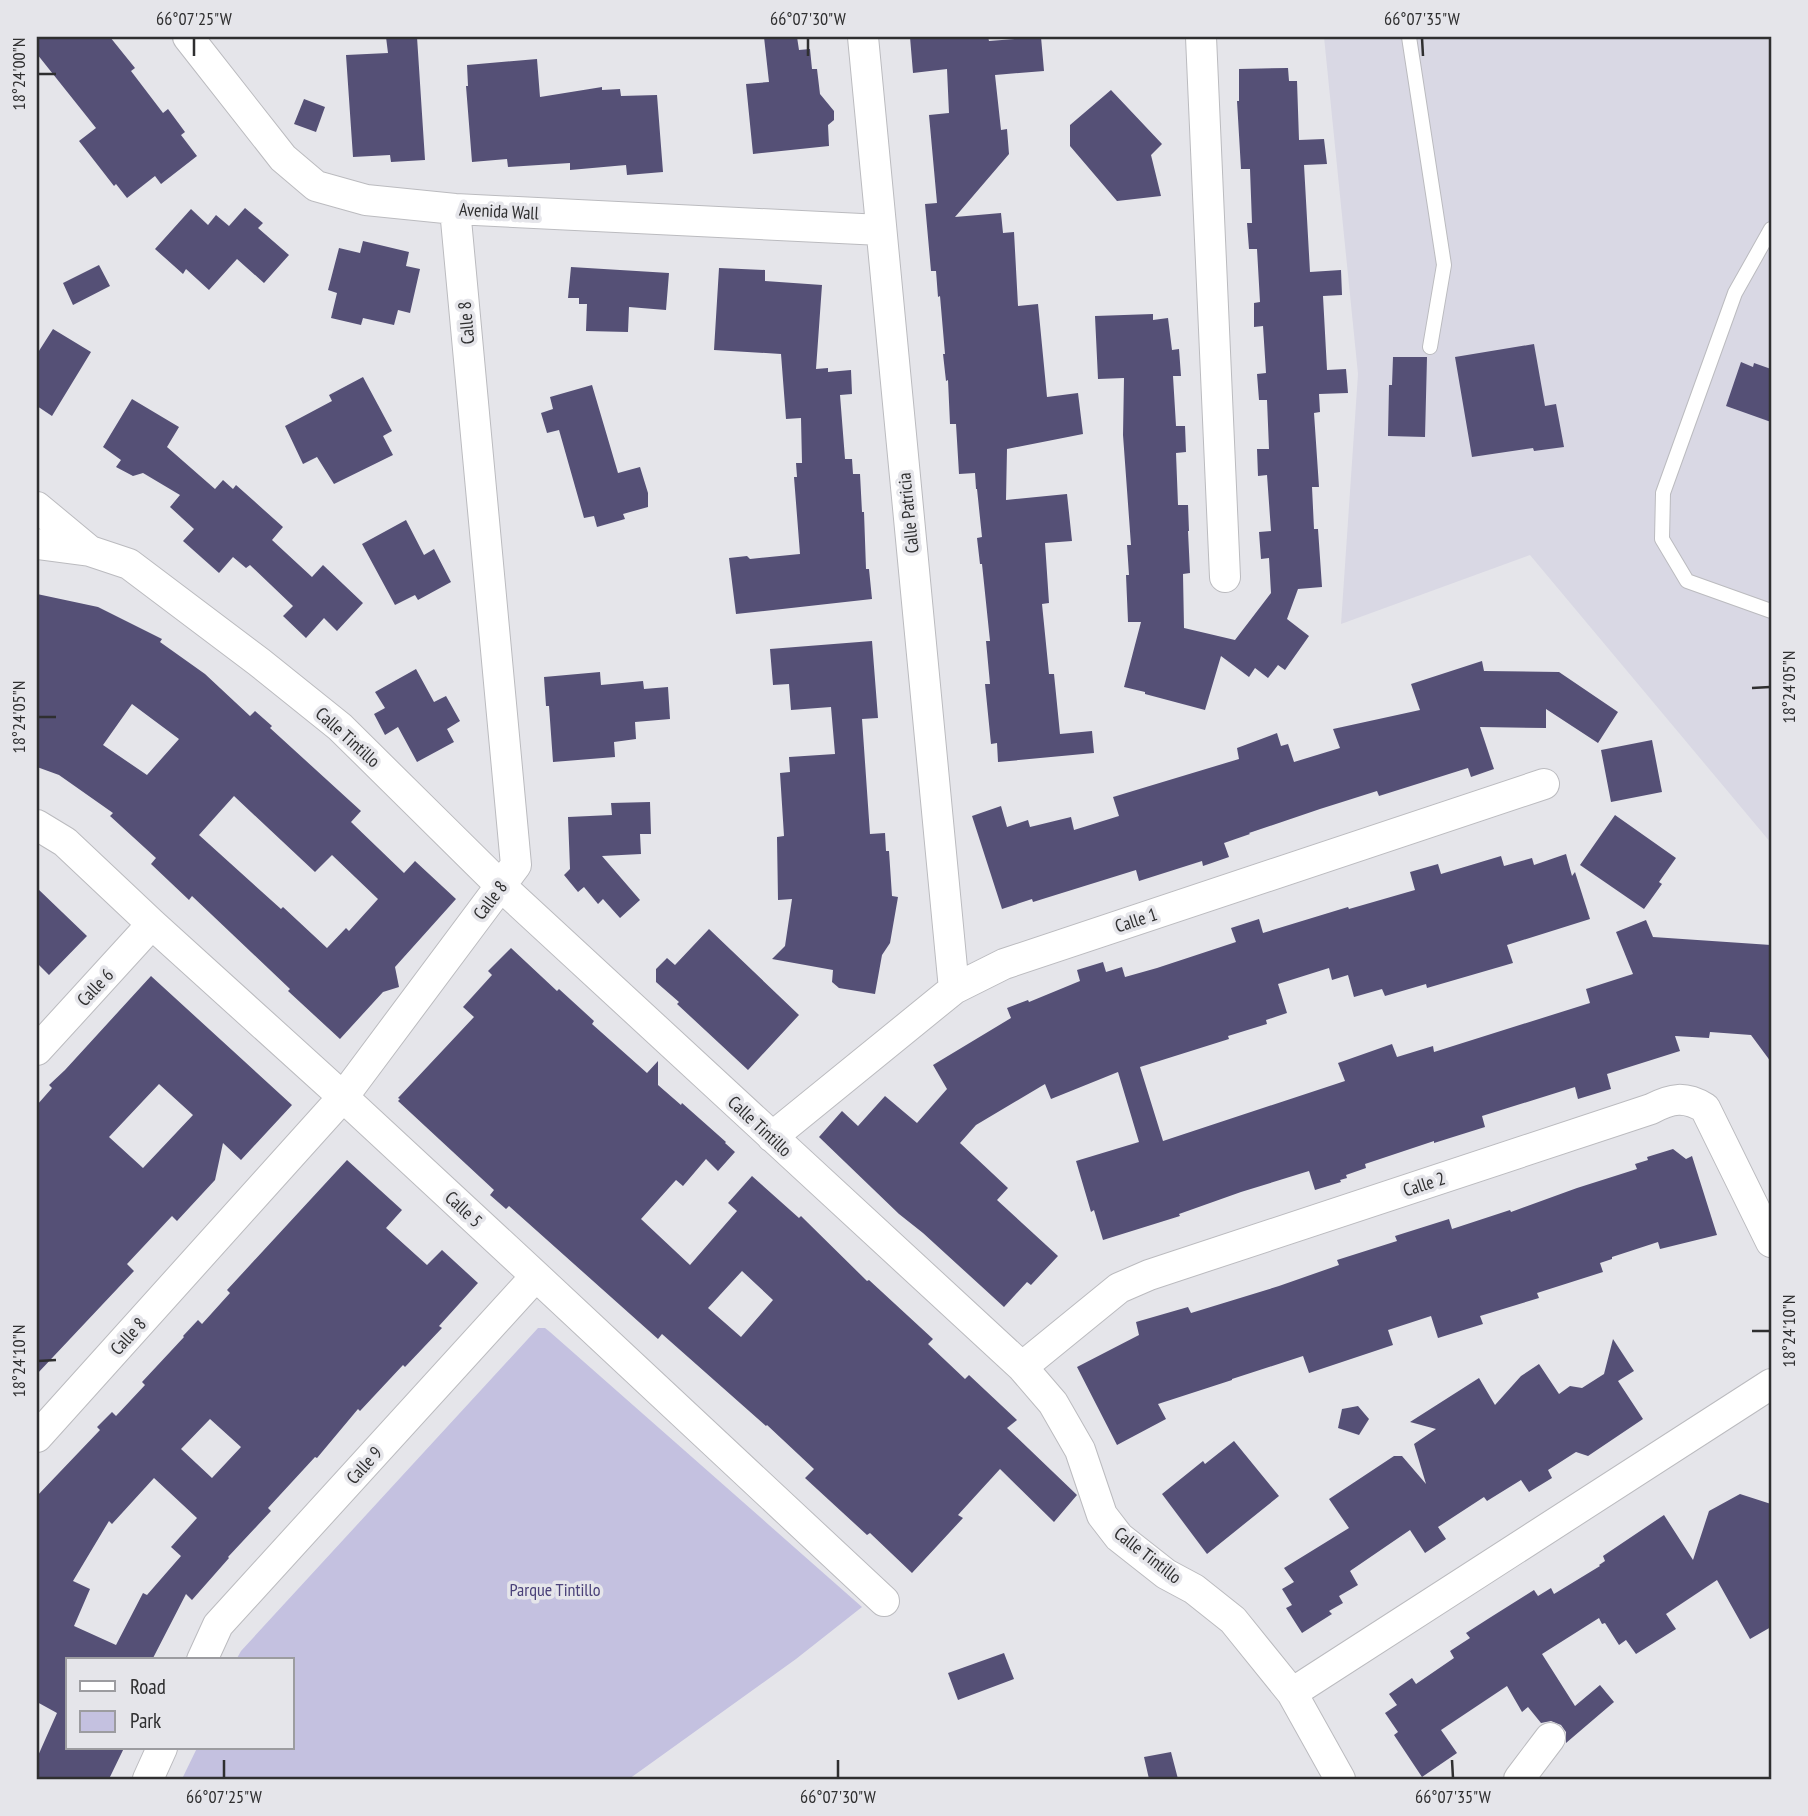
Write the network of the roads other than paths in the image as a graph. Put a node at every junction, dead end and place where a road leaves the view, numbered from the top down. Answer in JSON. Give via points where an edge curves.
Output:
{"nodes":[{"id":1,"x":188,"y":37,"type":"edge"},
{"id":2,"x":863,"y":37,"type":"edge"},
{"id":3,"x":1200,"y":37,"type":"edge"},
{"id":4,"x":1409,"y":37,"type":"edge"},
{"id":5,"x":455,"y":209,"type":"junction"},
{"id":6,"x":1771,"y":229,"type":"edge"},
{"id":7,"x":881,"y":230,"type":"junction"},
{"id":8,"x":1430,"y":347,"type":"dead end"},
{"id":9,"x":37,"y":507,"type":"edge"},
{"id":10,"x":37,"y":544,"type":"edge"},
{"id":11,"x":90,"y":551,"type":"junction"},
{"id":12,"x":1225,"y":577,"type":"dead end"},
{"id":13,"x":1771,"y":611,"type":"edge"},
{"id":14,"x":1544,"y":784,"type":"dead end"},
{"id":15,"x":37,"y":825,"type":"edge"},
{"id":16,"x":501,"y":886,"type":"junction"},
{"id":17,"x":152,"y":924,"type":"junction"},
{"id":18,"x":954,"y":989,"type":"junction"},
{"id":19,"x":37,"y":1050,"type":"edge"},
{"id":20,"x":343,"y":1097,"type":"junction"},
{"id":21,"x":772,"y":1137,"type":"junction"},
{"id":22,"x":1771,"y":1242,"type":"edge"},
{"id":23,"x":537,"y":1276,"type":"junction"},
{"id":24,"x":1022,"y":1367,"type":"junction"},
{"id":25,"x":1771,"y":1384,"type":"edge"},
{"id":26,"x":37,"y":1437,"type":"edge"},
{"id":27,"x":884,"y":1601,"type":"dead end"},
{"id":28,"x":203,"y":1658,"type":"edge"},
{"id":29,"x":1292,"y":1693,"type":"junction"},
{"id":30,"x":1550,"y":1738,"type":"dead end"},
{"id":31,"x":161,"y":1750,"type":"edge"},
{"id":32,"x":148,"y":1779,"type":"edge"},
{"id":33,"x":1340,"y":1779,"type":"edge"},
{"id":34,"x":1519,"y":1779,"type":"edge"}],
"edges":[{"from":1,"to":5,"type":"street","name":"Avenida Wall","via":[[283,158],[316,186],[366,200]]},
{"from":2,"to":7,"type":"street","name":"Calle Patricia"},
{"from":3,"to":12,"type":"street"},
{"from":4,"to":8,"type":"lane","via":[[1444,264]]},
{"from":5,"to":7,"type":"street","name":"Avenida Wall"},
{"from":5,"to":16,"type":"street","name":"Calle 8","via":[[516,865]]},
{"from":6,"to":13,"type":"lane","via":[[1735,293],[1667,480],[1662,539],[1687,581]]},
{"from":7,"to":18,"type":"street","name":"Calle Patricia"},
{"from":9,"to":11,"type":"street"},
{"from":10,"to":11,"type":"street"},
{"from":11,"to":16,"type":"street","name":"Calle Tintillo","via":[[129,564],[340,727]]},
{"from":14,"to":18,"type":"street","name":"Calle 1","via":[[1004,964]]},
{"from":15,"to":17,"type":"street","name":"Calle 5","via":[[65,842]]},
{"from":16,"to":20,"type":"street","name":"Calle 8"},
{"from":16,"to":21,"type":"street","name":"Calle Tintillo"},
{"from":17,"to":19,"type":"street","name":"Calle 6"},
{"from":17,"to":20,"type":"street","name":"Calle 5"},
{"from":18,"to":21,"type":"street","name":"Calle 1"},
{"from":20,"to":23,"type":"street","name":"Calle 5"},
{"from":20,"to":26,"type":"street","name":"Calle 8"},
{"from":21,"to":24,"type":"street","name":"Calle Tintillo"},
{"from":22,"to":24,"type":"street","name":"Calle 2","via":[[1705,1108],[1692,1100],[1665,1101],[1149,1275],[1119,1288]]},
{"from":23,"to":27,"type":"street","name":"Calle 5"},
{"from":23,"to":28,"type":"street","name":"Calle 9","via":[[218,1625]]},
{"from":24,"to":29,"type":"street","name":"Calle Tintillo","via":[[1053,1403],[1080,1450],[1102,1515],[1119,1538],[1233,1620]]},
{"from":25,"to":29,"type":"street"},
{"from":29,"to":33,"type":"street","name":"Calle Tintillo"},
{"from":30,"to":34,"type":"street"},
{"from":31,"to":32,"type":"street"}]}
